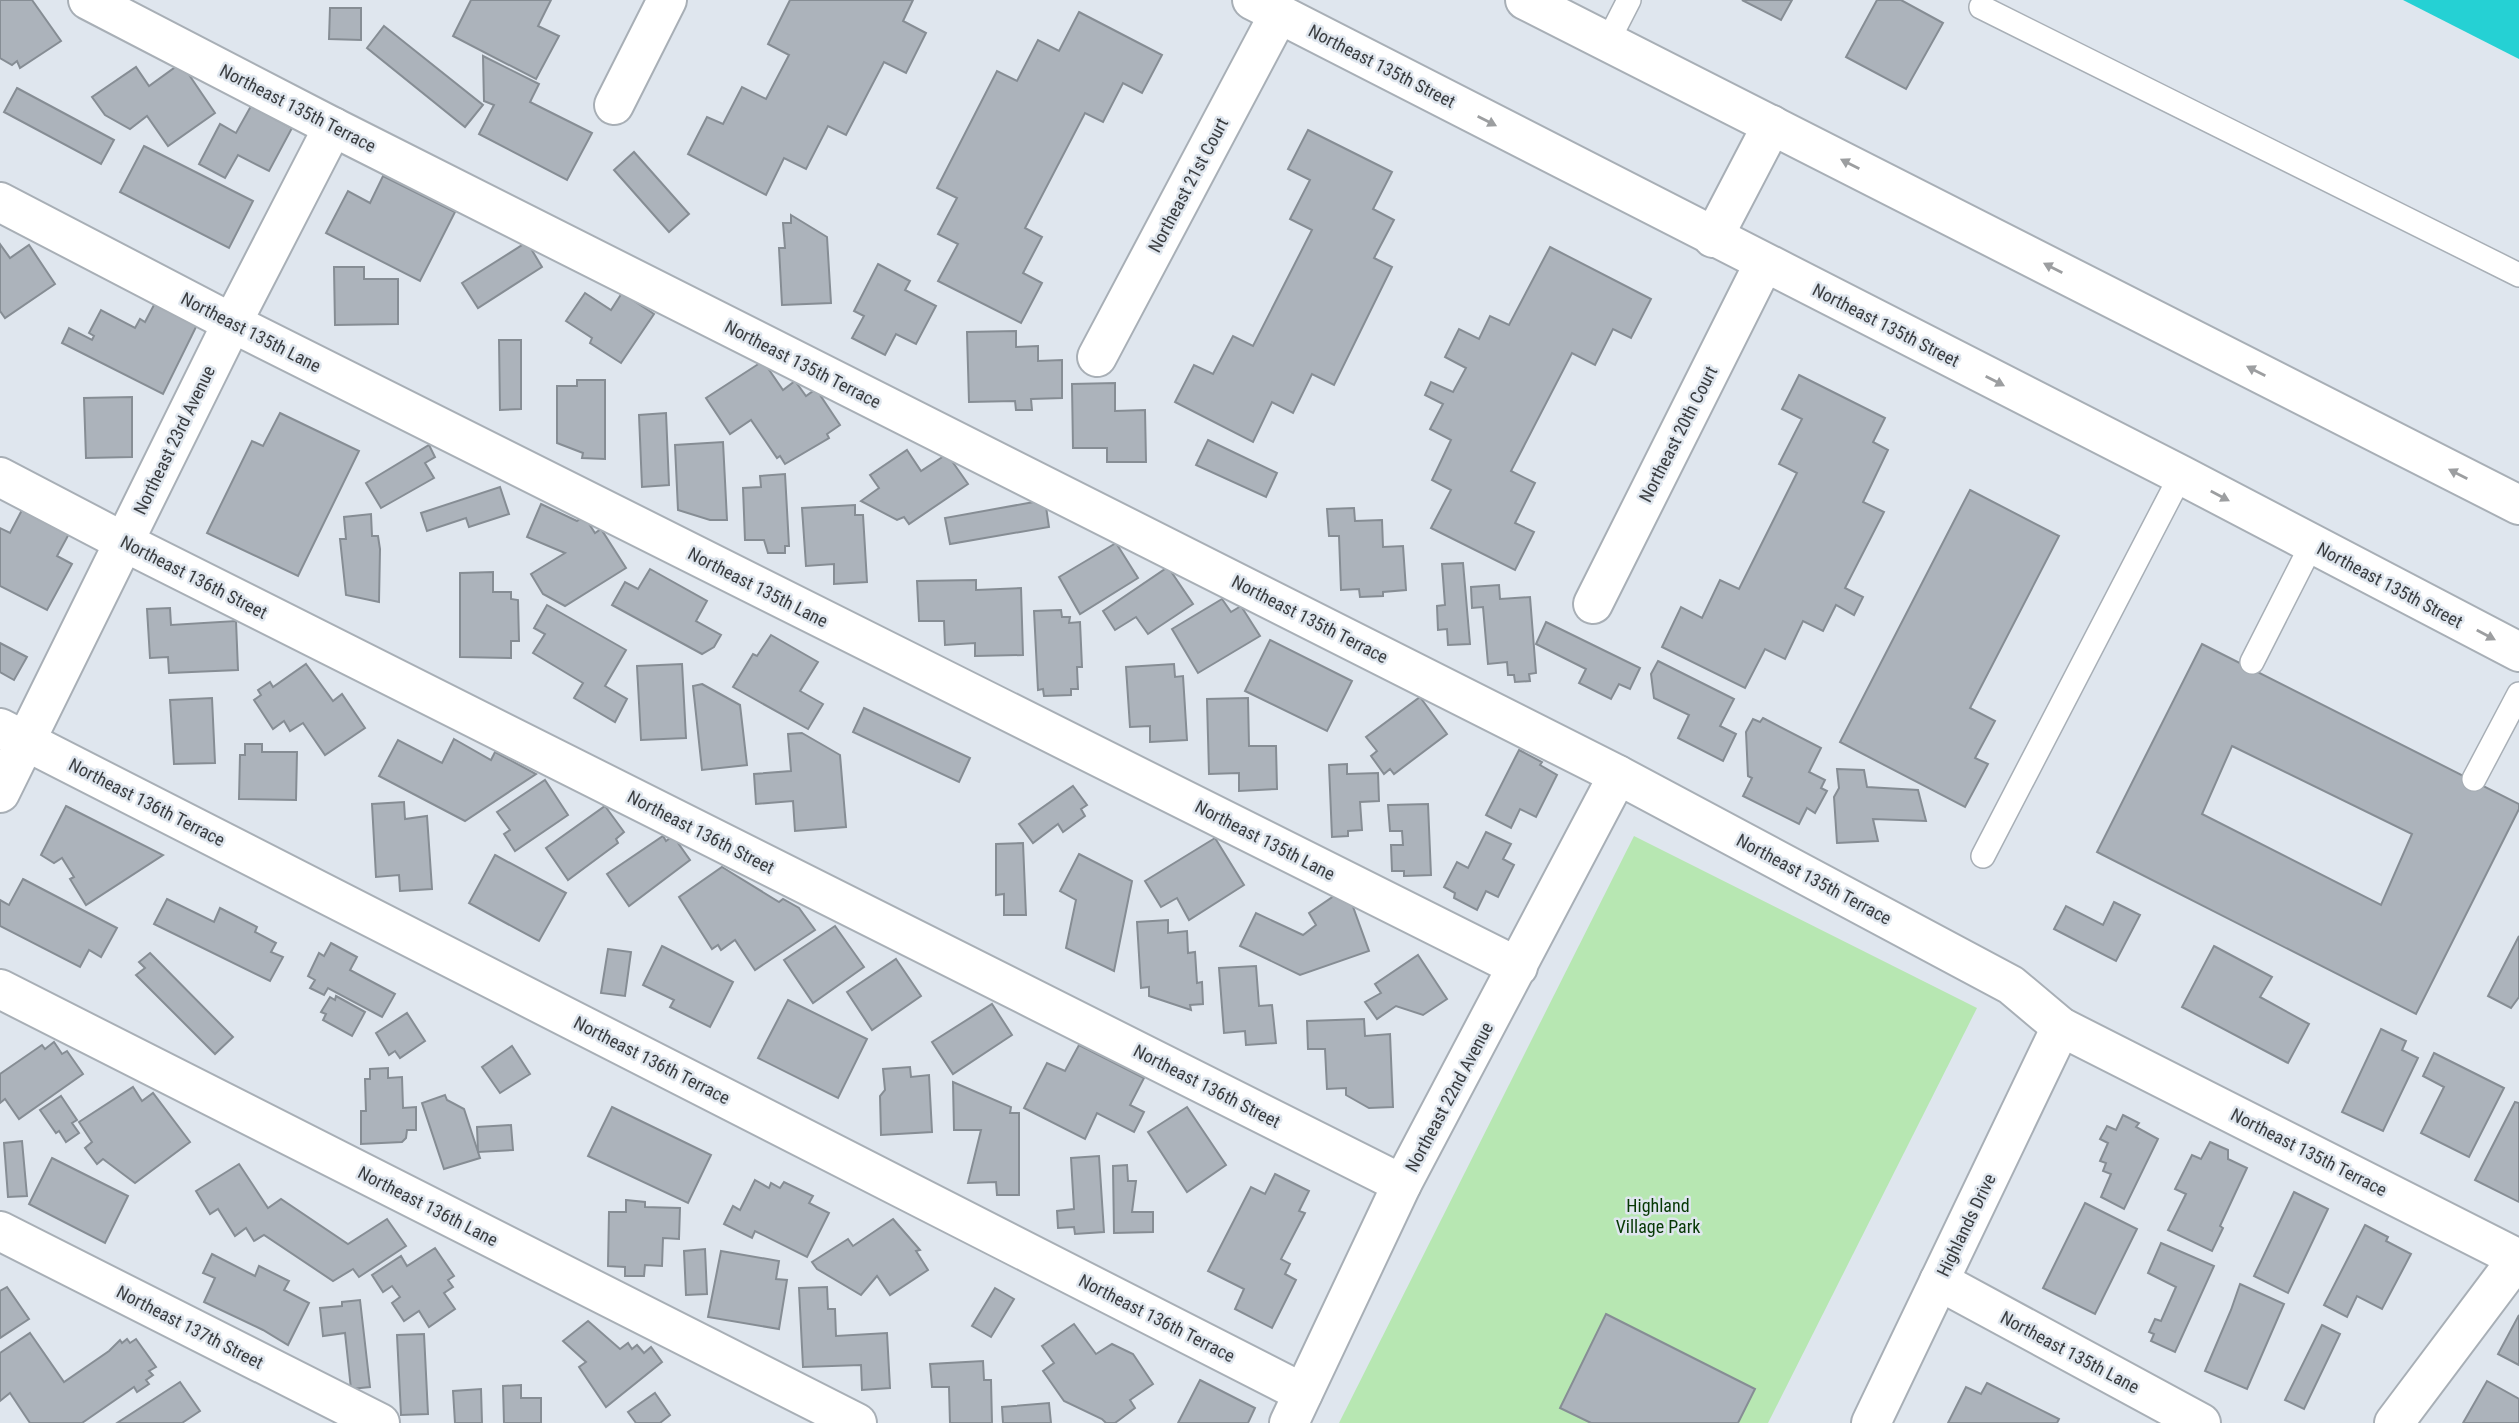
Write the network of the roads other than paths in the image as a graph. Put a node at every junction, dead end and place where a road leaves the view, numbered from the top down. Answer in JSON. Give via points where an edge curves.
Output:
{"nodes":[{"id":1,"x":88,"y":0,"type":"edge"},
{"id":2,"x":667,"y":0,"type":"edge"},
{"id":3,"x":1525,"y":0,"type":"edge"},
{"id":4,"x":1629,"y":0,"type":"edge"},
{"id":5,"x":1266,"y":7,"type":"edge"},
{"id":6,"x":1981,"y":7,"type":"dead end"},
{"id":7,"x":1608,"y":41,"type":"junction"},
{"id":8,"x":614,"y":105,"type":"dead end"},
{"id":9,"x":1772,"y":125,"type":"junction"},
{"id":10,"x":333,"y":127,"type":"junction"},
{"id":11,"x":0,"y":202,"type":"edge"},
{"id":12,"x":1713,"y":238,"type":"junction"},
{"id":13,"x":1764,"y":263,"type":"junction"},
{"id":14,"x":2519,"y":275,"type":"edge"},
{"id":15,"x":232,"y":323,"type":"junction"},
{"id":16,"x":1097,"y":357,"type":"dead end"},
{"id":17,"x":2181,"y":475,"type":"junction"},
{"id":18,"x":0,"y":477,"type":"edge"},
{"id":19,"x":2519,"y":505,"type":"edge"},
{"id":20,"x":124,"y":542,"type":"junction"},
{"id":21,"x":2312,"y":544,"type":"junction"},
{"id":22,"x":1593,"y":604,"type":"dead end"},
{"id":23,"x":2519,"y":652,"type":"edge"},
{"id":24,"x":2252,"y":662,"type":"dead end"},
{"id":25,"x":2519,"y":694,"type":"edge"},
{"id":26,"x":13,"y":734,"type":"edge"},
{"id":27,"x":1618,"y":775,"type":"junction"},
{"id":28,"x":2474,"y":779,"type":"dead end"},
{"id":29,"x":0,"y":793,"type":"edge"},
{"id":30,"x":1983,"y":856,"type":"dead end"},
{"id":31,"x":1518,"y":967,"type":"junction"},
{"id":32,"x":0,"y":989,"type":"edge"},
{"id":33,"x":2061,"y":1027,"type":"junction"},
{"id":34,"x":1402,"y":1184,"type":"junction"},
{"id":35,"x":0,"y":1231,"type":"edge"},
{"id":36,"x":2519,"y":1259,"type":"edge"},
{"id":37,"x":1939,"y":1281,"type":"junction"},
{"id":38,"x":1296,"y":1408,"type":"edge"},
{"id":39,"x":380,"y":1423,"type":"edge"},
{"id":40,"x":857,"y":1423,"type":"edge"},
{"id":41,"x":1871,"y":1423,"type":"edge"},
{"id":42,"x":2201,"y":1423,"type":"edge"},
{"id":43,"x":2395,"y":1423,"type":"edge"}],
"edges":[{"from":1,"to":10,"type":"street","name":"Northeast 135th Terrace"},
{"from":2,"to":8,"type":"street"},
{"from":3,"to":7,"type":"street"},
{"from":4,"to":7,"type":"lane"},
{"from":5,"to":12,"type":"street","name":"Northeast 135th Street","one_way":true},
{"from":5,"to":16,"type":"street","name":"Northeast 21st Court"},
{"from":6,"to":14,"type":"lane"},
{"from":7,"to":9,"type":"street"},
{"from":9,"to":12,"type":"street"},
{"from":19,"to":9,"type":"street","one_way":true},
{"from":10,"to":15,"type":"street","name":"Northeast 23rd Avenue"},
{"from":10,"to":27,"type":"street","name":"Northeast 135th Terrace"},
{"from":11,"to":15,"type":"street","name":"Northeast 135th Lane"},
{"from":12,"to":13,"type":"street","name":"Northeast 135th Street"},
{"from":13,"to":17,"type":"street","name":"Northeast 135th Street","one_way":true},
{"from":13,"to":22,"type":"street","name":"Northeast 20th Court"},
{"from":15,"to":20,"type":"street","name":"Northeast 23rd Avenue"},
{"from":15,"to":31,"type":"street","name":"Northeast 135th Lane"},
{"from":17,"to":21,"type":"street","name":"Northeast 135th Street","one_way":true},
{"from":17,"to":30,"type":"lane"},
{"from":18,"to":20,"type":"street","name":"Northeast 136th Street"},
{"from":20,"to":26,"type":"street","name":"Northeast 23rd Avenue"},
{"from":20,"to":34,"type":"street","name":"Northeast 136th Street"},
{"from":21,"to":23,"type":"street","name":"Northeast 135th Street","one_way":true},
{"from":21,"to":24,"type":"lane"},
{"from":25,"to":28,"type":"lane"},
{"from":26,"to":29,"type":"street","name":"Northeast 23rd Avenue"},
{"from":26,"to":38,"type":"street","name":"Northeast 136th Terrace"},
{"from":27,"to":31,"type":"street","name":"Northeast 22nd Avenue"},
{"from":27,"to":33,"type":"street","name":"Northeast 135th Terrace","via":[[2011,985]]},
{"from":31,"to":34,"type":"street","name":"Northeast 22nd Avenue"},
{"from":32,"to":40,"type":"street","name":"Northeast 136th Lane"},
{"from":33,"to":36,"type":"street","name":"Northeast 135th Terrace"},
{"from":33,"to":37,"type":"street","name":"Highlands Drive"},
{"from":34,"to":38,"type":"street","name":"Northeast 22nd Avenue"},
{"from":35,"to":39,"type":"street","name":"Northeast 137th Street"},
{"from":36,"to":43,"type":"street"},
{"from":37,"to":41,"type":"street","name":"Highlands Drive"},
{"from":37,"to":42,"type":"street","name":"Northeast 135th Lane"}]}
